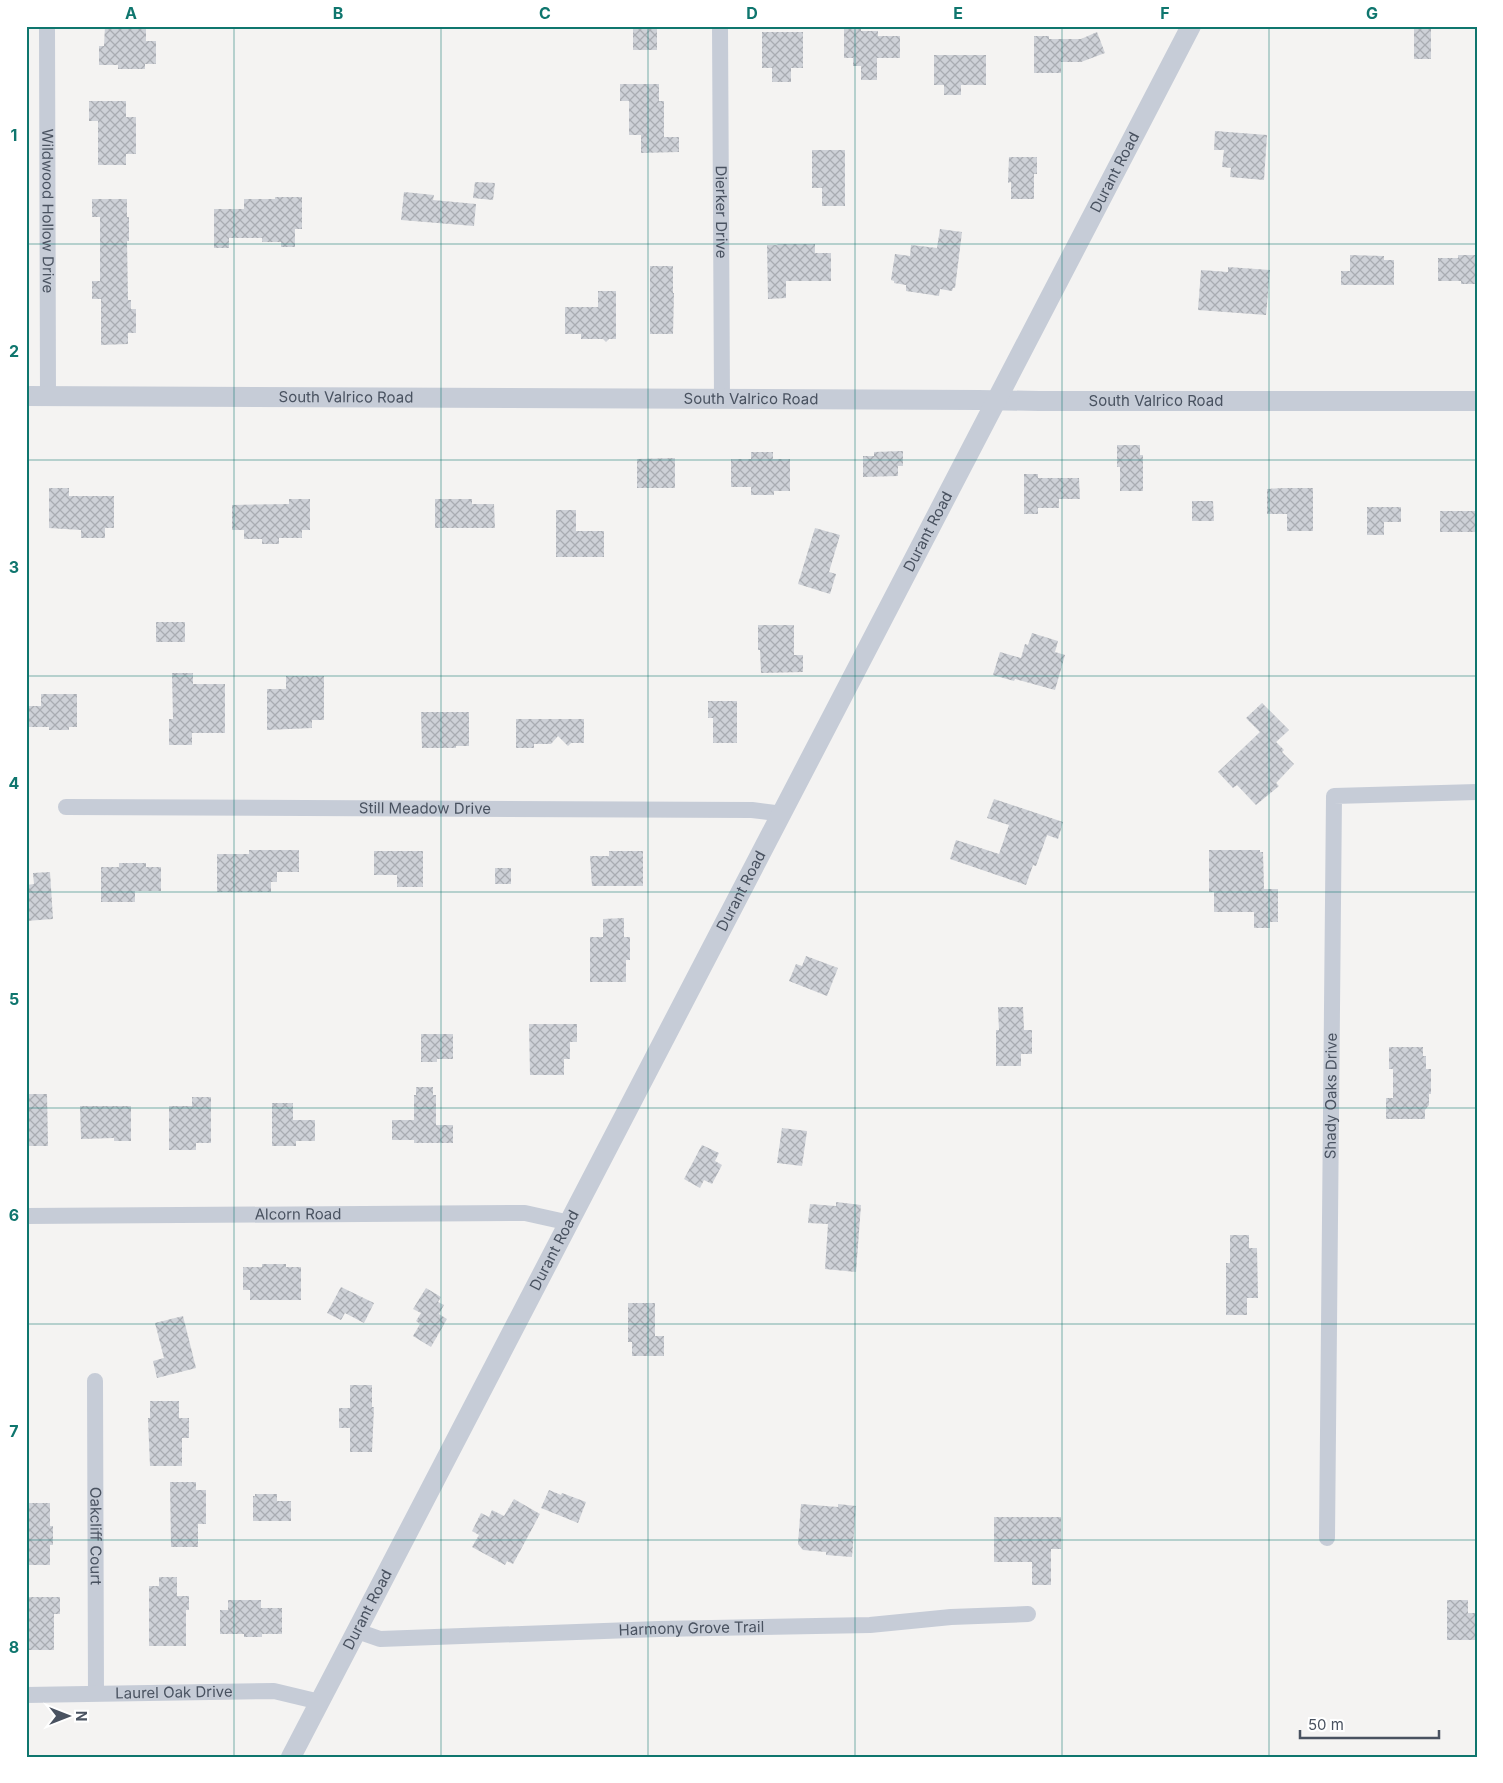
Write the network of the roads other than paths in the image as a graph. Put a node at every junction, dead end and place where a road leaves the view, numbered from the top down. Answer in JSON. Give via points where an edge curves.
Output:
{"nodes":[{"id":1,"x":47,"y":26,"type":"edge"},
{"id":2,"x":720,"y":26,"type":"edge"},
{"id":3,"x":1192,"y":26,"type":"edge"},
{"id":4,"x":26,"y":396,"type":"edge"},
{"id":5,"x":48,"y":396,"type":"junction"},
{"id":6,"x":722,"y":399,"type":"junction"},
{"id":7,"x":997,"y":400,"type":"junction"},
{"id":8,"x":1477,"y":401,"type":"edge"},
{"id":9,"x":1477,"y":792,"type":"edge"},
{"id":10,"x":66,"y":807,"type":"dead end"},
{"id":11,"x":783,"y":814,"type":"junction"},
{"id":12,"x":26,"y":1216,"type":"edge"},
{"id":13,"x":570,"y":1223,"type":"junction"},
{"id":14,"x":95,"y":1380,"type":"dead end"},
{"id":15,"x":1327,"y":1538,"type":"dead end"},
{"id":16,"x":1028,"y":1614,"type":"dead end"},
{"id":17,"x":357,"y":1631,"type":"junction"},
{"id":18,"x":96,"y":1692,"type":"junction"},
{"id":19,"x":26,"y":1695,"type":"edge"},
{"id":20,"x":320,"y":1702,"type":"junction"},
{"id":21,"x":291,"y":1757,"type":"edge"}],
"edges":[{"from":1,"to":5,"type":"street","name":"Wildwood Hollow Drive"},
{"from":2,"to":6,"type":"street","name":"Dierker Drive"},
{"from":3,"to":7,"type":"street","name":"Durant Road"},
{"from":4,"to":5,"type":"street","name":"South Valrico Road"},
{"from":5,"to":6,"type":"street","name":"South Valrico Road"},
{"from":6,"to":7,"type":"street","name":"South Valrico Road"},
{"from":7,"to":8,"type":"street","name":"South Valrico Road"},
{"from":7,"to":11,"type":"street","name":"Durant Road"},
{"from":9,"to":15,"type":"street","name":"Shady Oaks Drive","via":[[1334,796]]},
{"from":10,"to":11,"type":"street","name":"Still Meadow Drive","via":[[752,810]]},
{"from":11,"to":13,"type":"street","name":"Durant Road"},
{"from":12,"to":13,"type":"street","name":"Alcorn Road","via":[[525,1213]]},
{"from":13,"to":17,"type":"street","name":"Durant Road"},
{"from":14,"to":18,"type":"street","name":"Oakcliff Court"},
{"from":16,"to":17,"type":"street","name":"Harmony Grove Trail","via":[[870,1625],[380,1639]]},
{"from":17,"to":20,"type":"street","name":"Durant Road"},
{"from":18,"to":19,"type":"street","name":"Laurel Oak Drive"},
{"from":18,"to":20,"type":"street","name":"Laurel Oak Drive","via":[[274,1691]]},
{"from":20,"to":21,"type":"street","name":"Durant Road"}]}
